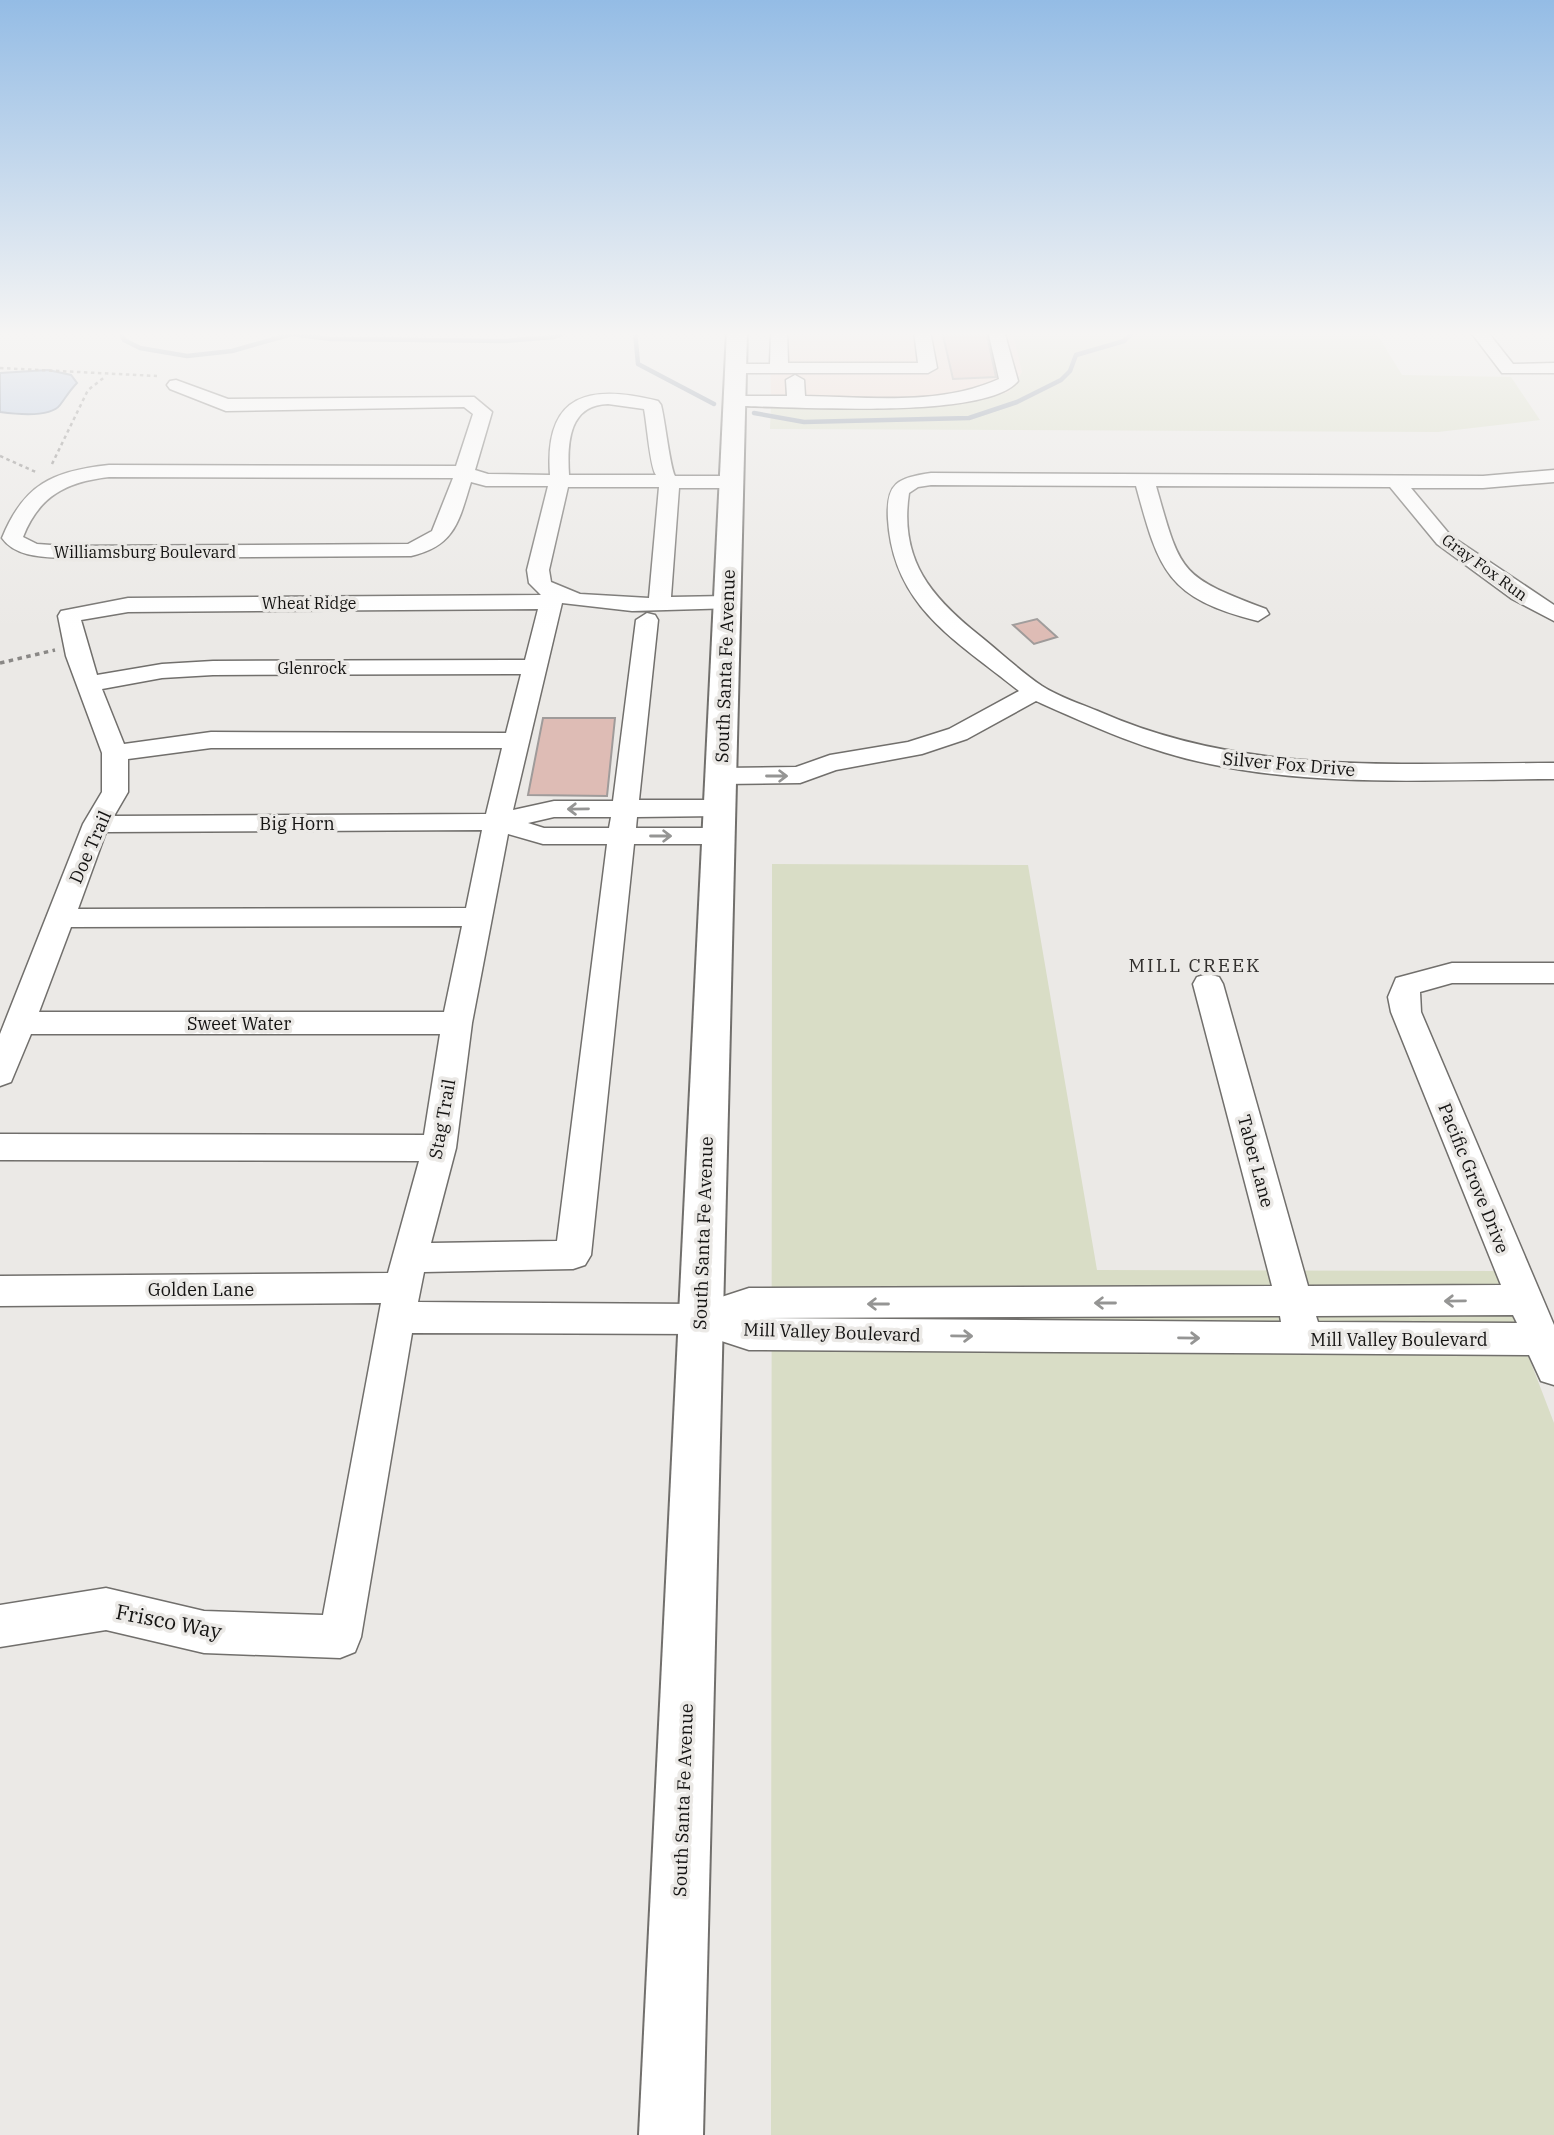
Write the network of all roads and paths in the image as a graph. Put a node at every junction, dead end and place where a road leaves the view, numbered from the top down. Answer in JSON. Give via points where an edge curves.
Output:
{"nodes":[{"id":1,"x":70,"y":431,"type":"edge"},
{"id":2,"x":477,"y":431,"type":"edge"},
{"id":3,"x":563,"y":431,"type":"edge"},
{"id":4,"x":657,"y":431,"type":"edge"},
{"id":5,"x":733,"y":431,"type":"edge"},
{"id":6,"x":0,"y":456,"type":"edge"},
{"id":7,"x":48,"y":471,"type":"dead end"},
{"id":8,"x":462,"y":472,"type":"junction"},
{"id":9,"x":559,"y":472,"type":"junction"},
{"id":10,"x":665,"y":474,"type":"junction"},
{"id":11,"x":732,"y":476,"type":"junction"},
{"id":12,"x":1554,"y":476,"type":"edge"},
{"id":13,"x":47,"y":478,"type":"dead end"},
{"id":14,"x":1145,"y":482,"type":"junction"},
{"id":15,"x":1396,"y":482,"type":"junction"},
{"id":16,"x":551,"y":602,"type":"joint"},
{"id":17,"x":727,"y":603,"type":"junction"},
{"id":18,"x":653,"y":612,"type":"junction"},
{"id":19,"x":1258,"y":614,"type":"dead end"},
{"id":20,"x":1554,"y":614,"type":"edge"},
{"id":21,"x":69,"y":616,"type":"joint"},
{"id":22,"x":76,"y":645,"type":"junction"},
{"id":23,"x":0,"y":663,"type":"edge"},
{"id":24,"x":536,"y":667,"type":"junction"},
{"id":25,"x":89,"y":684,"type":"junction"},
{"id":26,"x":1035,"y":692,"type":"junction"},
{"id":27,"x":519,"y":741,"type":"junction"},
{"id":28,"x":115,"y":753,"type":"junction"},
{"id":29,"x":1554,"y":771,"type":"edge"},
{"id":30,"x":720,"y":794,"type":"junction"},
{"id":31,"x":497,"y":822,"type":"junction"},
{"id":32,"x":625,"y":822,"type":"junction"},
{"id":33,"x":96,"y":824,"type":"junction"},
{"id":34,"x":478,"y":917,"type":"junction"},
{"id":35,"x":59,"y":918,"type":"junction"},
{"id":36,"x":1554,"y":973,"type":"edge"},
{"id":37,"x":1208,"y":984,"type":"dead end"},
{"id":38,"x":16,"y":1005,"type":"edge"},
{"id":39,"x":457,"y":1023,"type":"junction"},
{"id":40,"x":0,"y":1074,"type":"edge"},
{"id":41,"x":0,"y":1147,"type":"edge"},
{"id":42,"x":439,"y":1148,"type":"junction"},
{"id":43,"x":403,"y":1287,"type":"junction"},
{"id":44,"x":0,"y":1291,"type":"edge"},
{"id":45,"x":1524,"y":1300,"type":"junction"},
{"id":46,"x":1295,"y":1303,"type":"junction"},
{"id":47,"x":700,"y":1319,"type":"junction"},
{"id":48,"x":1305,"y":1339,"type":"junction"},
{"id":49,"x":1547,"y":1354,"type":"edge"},
{"id":50,"x":0,"y":1626,"type":"edge"},
{"id":51,"x":340,"y":1637,"type":"joint"},
{"id":52,"x":671,"y":2135,"type":"edge"}],
"edges":[{"from":1,"to":7,"type":"path"},
{"from":2,"to":8,"type":"street","name":"Williamsburg Boulevard"},
{"from":3,"to":9,"type":"street"},
{"from":4,"to":10,"type":"street"},
{"from":5,"to":11,"type":"main road","name":"South Santa Fe Avenue"},
{"from":6,"to":13,"type":"path"},
{"from":8,"to":8,"type":"street","name":"Williamsburg Boulevard","via":[[441,534],[402,551],[65,552],[19,546],[12,538],[45,486],[88,473]]},
{"from":8,"to":9,"type":"street","name":"Williamsburg Boulevard","via":[[486,480]]},
{"from":9,"to":10,"type":"street","name":"Williamsburg Boulevard"},
{"from":9,"to":18,"type":"street","via":[[538,581],[545,589],[577,600]]},
{"from":10,"to":11,"type":"street","name":"Williamsburg Boulevard"},
{"from":10,"to":18,"type":"street"},
{"from":11,"to":17,"type":"main road","name":"South Santa Fe Avenue"},
{"from":12,"to":15,"type":"street"},
{"from":14,"to":15,"type":"street"},
{"from":14,"to":19,"type":"street","via":[[1168,558],[1182,578],[1205,593]]},
{"from":14,"to":26,"type":"street","name":"Silver Fox Drive","via":[[931,479],[912,482],[899,491],[900,549],[909,575],[936,612]]},
{"from":15,"to":20,"type":"street","name":"Gray Fox Run","via":[[1444,540]]},
{"from":16,"to":21,"type":"street","name":"Wheat Ridge","via":[[128,605]]},
{"from":16,"to":24,"type":"street","name":"Stag Trail"},
{"from":17,"to":18,"type":"street"},
{"from":17,"to":30,"type":"main road","name":"South Santa Fe Avenue"},
{"from":18,"to":32,"type":"street"},
{"from":21,"to":22,"type":"street","name":"Doe Trail"},
{"from":22,"to":23,"type":"path"},
{"from":22,"to":25,"type":"street","name":"Doe Trail"},
{"from":24,"to":25,"type":"street","name":"Glenrock","via":[[213,668],[162,671]]},
{"from":24,"to":27,"type":"street","name":"Stag Trail"},
{"from":25,"to":28,"type":"street","name":"Doe Trail"},
{"from":26,"to":29,"type":"street","name":"Silver Fox Drive","via":[[1123,731],[1234,761],[1345,771]]},
{"from":26,"to":30,"type":"street","via":[[958,734],[913,749],[830,763]]},
{"from":27,"to":28,"type":"street","via":[[211,740]]},
{"from":27,"to":31,"type":"street","name":"Stag Trail"},
{"from":28,"to":33,"type":"street","name":"Doe Trail","via":[[115,792]]},
{"from":30,"to":32,"type":"street","name":"Big Horn"},
{"from":30,"to":47,"type":"main road","name":"South Santa Fe Avenue"},
{"from":31,"to":32,"type":"street","name":"Big Horn","via":[[543,836]]},
{"from":31,"to":33,"type":"street","name":"Big Horn"},
{"from":31,"to":34,"type":"street","name":"Stag Trail"},
{"from":32,"to":43,"type":"street","via":[[573,1255]]},
{"from":33,"to":35,"type":"street","name":"Doe Trail"},
{"from":34,"to":35,"type":"street"},
{"from":34,"to":39,"type":"street","name":"Stag Trail"},
{"from":35,"to":38,"type":"street","name":"Doe Trail"},
{"from":36,"to":45,"type":"street","name":"Pacific Grove Drive","via":[[1452,973],[1407,985],[1403,998]]},
{"from":37,"to":46,"type":"street","name":"Taber Lane"},
{"from":38,"to":39,"type":"street","name":"Sweet Water"},
{"from":38,"to":40,"type":"street","name":"Doe Trail"},
{"from":39,"to":42,"type":"street","name":"Stag Trail"},
{"from":41,"to":42,"type":"street"},
{"from":42,"to":43,"type":"street","name":"Stag Trail"},
{"from":43,"to":44,"type":"street","name":"Golden Lane"},
{"from":43,"to":47,"type":"street","name":"Golden Lane"},
{"from":43,"to":51,"type":"street","name":"Stag Trail"},
{"from":45,"to":46,"type":"street","name":"Mill Valley Boulevard","one_way":true},
{"from":45,"to":49,"type":"street","name":"Pacific Grove Drive"},
{"from":46,"to":47,"type":"street","name":"Mill Valley Boulevard","one_way":true,"via":[[749,1303]]},
{"from":46,"to":48,"type":"street","name":"Taber Lane"},
{"from":47,"to":48,"type":"street","name":"Mill Valley Boulevard","one_way":true,"via":[[749,1334]]},
{"from":47,"to":52,"type":"main road","name":"South Santa Fe Avenue"},
{"from":48,"to":49,"type":"street","name":"Mill Valley Boulevard"},
{"from":50,"to":51,"type":"street","name":"Frisco Way","via":[[106,1609],[204,1632]]}]}
